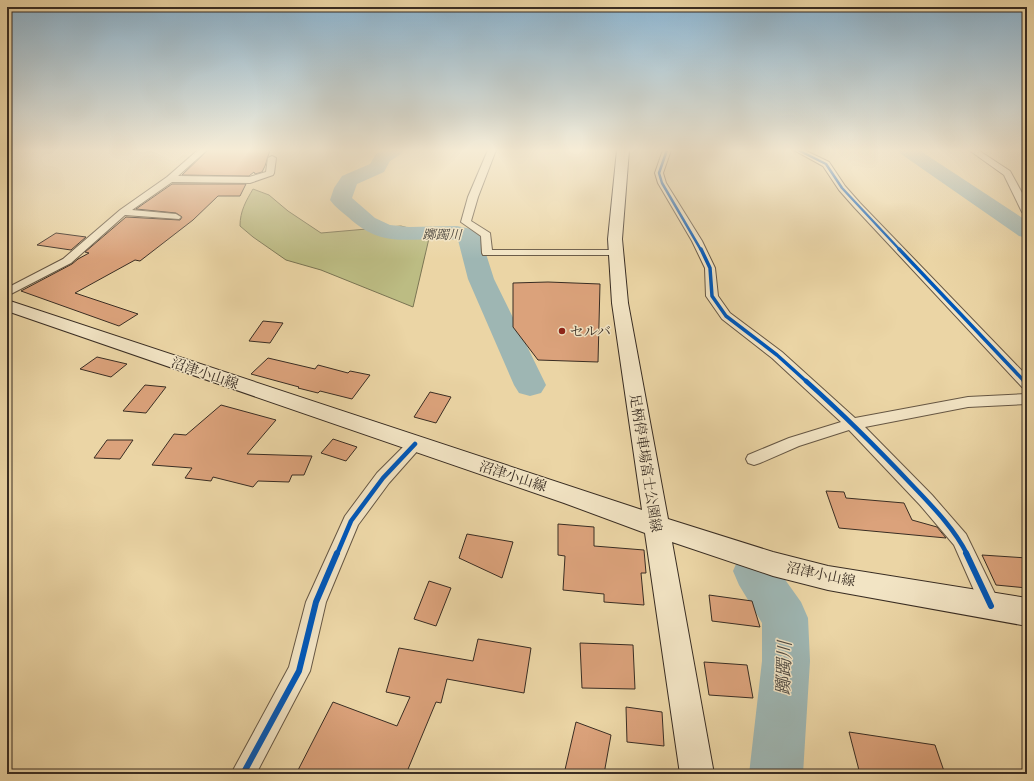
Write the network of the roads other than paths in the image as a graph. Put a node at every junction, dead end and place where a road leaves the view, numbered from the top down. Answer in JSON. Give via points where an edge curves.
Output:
{"nodes":[{"id":1,"x":158,"y":186,"type":"edge"},
{"id":2,"x":477,"y":186,"type":"edge"},
{"id":3,"x":619,"y":186,"type":"edge"},
{"id":4,"x":664,"y":186,"type":"edge"},
{"id":5,"x":841,"y":186,"type":"edge"},
{"id":6,"x":1015,"y":186,"type":"edge"},
{"id":7,"x":122,"y":212,"type":"junction"},
{"id":8,"x":1027,"y":212,"type":"edge"},
{"id":9,"x":176,"y":217,"type":"dead end"},
{"id":10,"x":616,"y":253,"type":"junction"},
{"id":11,"x":7,"y":293,"type":"edge"},
{"id":12,"x":7,"y":305,"type":"edge"},
{"id":13,"x":1027,"y":384,"type":"edge"},
{"id":14,"x":1027,"y":399,"type":"edge"},
{"id":15,"x":852,"y":424,"type":"junction"},
{"id":16,"x":414,"y":444,"type":"junction"},
{"id":17,"x":754,"y":459,"type":"dead end"},
{"id":18,"x":656,"y":526,"type":"junction"},
{"id":19,"x":991,"y":606,"type":"junction"},
{"id":20,"x":1027,"y":612,"type":"edge"},
{"id":21,"x":243,"y":774,"type":"edge"},
{"id":22,"x":697,"y":774,"type":"edge"}],
"edges":[{"from":1,"to":7,"type":"street"},
{"from":2,"to":10,"type":"street","via":[[466,222],[486,235],[487,253]]},
{"from":3,"to":10,"type":"main road","name":"足柄停車場富士公園線"},
{"from":4,"to":15,"type":"street","via":[[710,268],[712,296],[726,316],[777,355]]},
{"from":5,"to":13,"type":"street"},
{"from":6,"to":8,"type":"street"},
{"from":7,"to":9,"type":"street"},
{"from":7,"to":11,"type":"street","via":[[67,261]]},
{"from":10,"to":18,"type":"main road","name":"足柄停車場富士公園線","via":[[620,303]]},
{"from":12,"to":16,"type":"main road","name":"沼津小山線"},
{"from":14,"to":15,"type":"street","via":[[968,402]]},
{"from":15,"to":17,"type":"street","via":[[794,442]]},
{"from":15,"to":19,"type":"street","via":[[926,500],[960,540]]},
{"from":16,"to":18,"type":"main road","name":"沼津小山線"},
{"from":16,"to":21,"type":"street","via":[[383,478],[350,521],[316,602],[299,671]]},
{"from":18,"to":19,"type":"main road","name":"沼津小山線","via":[[773,564],[828,578]]},
{"from":18,"to":22,"type":"main road","name":"足柄停車場富士公園線"},
{"from":19,"to":20,"type":"main road","name":"沼津小山線"}]}
